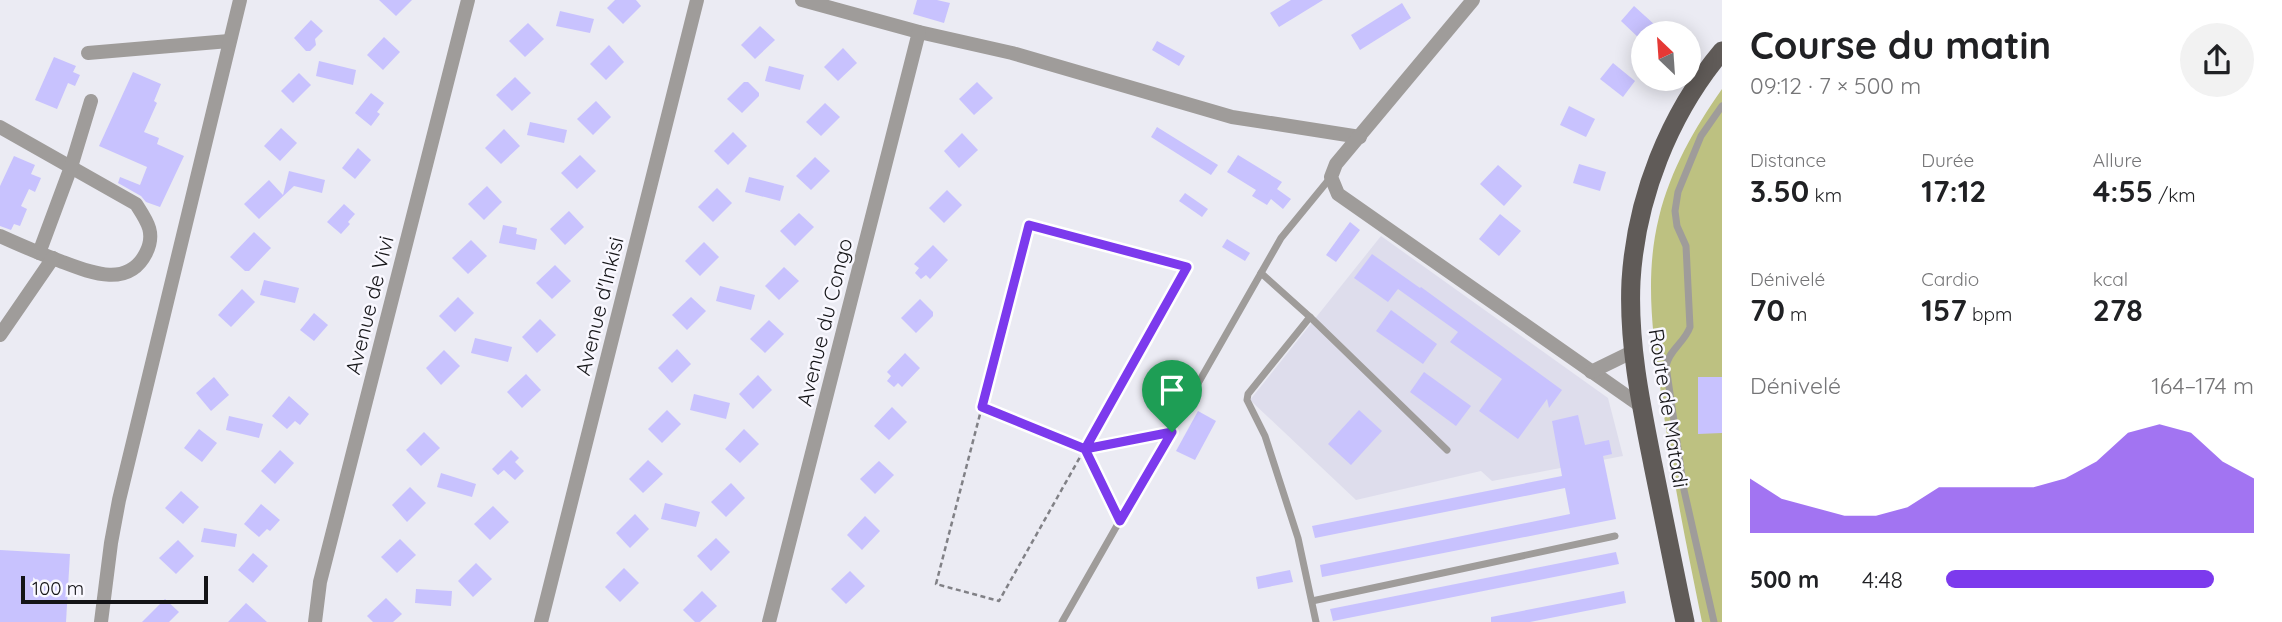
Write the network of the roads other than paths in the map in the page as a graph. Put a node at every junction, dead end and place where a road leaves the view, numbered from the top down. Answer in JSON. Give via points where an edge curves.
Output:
{"nodes":[{"id":1,"x":240,"y":0,"type":"edge"},
{"id":2,"x":468,"y":0,"type":"edge"},
{"id":3,"x":697,"y":0,"type":"edge"},
{"id":4,"x":802,"y":0,"type":"edge"},
{"id":5,"x":1473,"y":0,"type":"edge"},
{"id":6,"x":919,"y":32,"type":"junction"},
{"id":7,"x":229,"y":41,"type":"junction"},
{"id":8,"x":1722,"y":51,"type":"edge"},
{"id":9,"x":88,"y":53,"type":"dead end"},
{"id":10,"x":91,"y":101,"type":"dead end"},
{"id":11,"x":1722,"y":106,"type":"edge"},
{"id":12,"x":0,"y":127,"type":"edge"},
{"id":13,"x":1360,"y":136,"type":"junction"},
{"id":14,"x":71,"y":167,"type":"junction"},
{"id":15,"x":1331,"y":177,"type":"junction"},
{"id":16,"x":0,"y":236,"type":"edge"},
{"id":17,"x":46,"y":256,"type":"junction"},
{"id":18,"x":1261,"y":274,"type":"junction"},
{"id":19,"x":1310,"y":317,"type":"junction"},
{"id":20,"x":0,"y":335,"type":"edge"},
{"id":21,"x":1634,"y":351,"type":"junction"},
{"id":22,"x":1591,"y":372,"type":"junction"},
{"id":23,"x":1641,"y":406,"type":"junction"},
{"id":24,"x":1447,"y":450,"type":"dead end"},
{"id":25,"x":1615,"y":536,"type":"dead end"},
{"id":26,"x":1312,"y":601,"type":"junction"},
{"id":27,"x":101,"y":622,"type":"edge"},
{"id":28,"x":315,"y":622,"type":"edge"},
{"id":29,"x":541,"y":622,"type":"edge"},
{"id":30,"x":769,"y":622,"type":"edge"},
{"id":31,"x":1062,"y":622,"type":"edge"},
{"id":32,"x":1316,"y":622,"type":"edge"},
{"id":33,"x":1685,"y":622,"type":"edge"},
{"id":34,"x":1714,"y":622,"type":"edge"}],
"edges":[{"from":1,"to":7,"type":"street"},
{"from":2,"to":28,"type":"street","name":"Avenue de Vivi","via":[[324,568]]},
{"from":3,"to":29,"type":"street","name":"Avenue d'Inkisi"},
{"from":4,"to":6,"type":"street"},
{"from":5,"to":13,"type":"street"},
{"from":6,"to":13,"type":"street","via":[[1012,53],[1232,117]]},
{"from":6,"to":30,"type":"street","name":"Avenue du Congo"},
{"from":7,"to":9,"type":"street"},
{"from":7,"to":27,"type":"street","via":[[119,500]]},
{"from":8,"to":21,"type":"main road","name":"Route de Matadi","via":[[1678,116],[1646,197],[1631,281]]},
{"from":10,"to":14,"type":"street"},
{"from":11,"to":34,"type":"lane","via":[[1701,136],[1678,192],[1676,226],[1686,246],[1690,327],[1666,366],[1684,490]]},
{"from":12,"to":14,"type":"street"},
{"from":13,"to":15,"type":"street"},
{"from":14,"to":17,"type":"street"},
{"from":14,"to":17,"type":"street","via":[[136,204],[149,223],[151,242],[131,271],[117,275],[98,275]]},
{"from":15,"to":18,"type":"lane","via":[[1281,239]]},
{"from":15,"to":22,"type":"street","via":[[1338,194]]},
{"from":16,"to":17,"type":"street"},
{"from":17,"to":20,"type":"street"},
{"from":18,"to":19,"type":"lane"},
{"from":18,"to":31,"type":"lane"},
{"from":19,"to":24,"type":"lane"},
{"from":19,"to":26,"type":"lane","via":[[1247,400],[1265,436],[1298,538]]},
{"from":21,"to":22,"type":"street"},
{"from":21,"to":23,"type":"main road","name":"Route de Matadi"},
{"from":22,"to":23,"type":"street"},
{"from":23,"to":33,"type":"main road","name":"Route de Matadi"},
{"from":25,"to":26,"type":"lane"},
{"from":26,"to":32,"type":"lane"}]}
